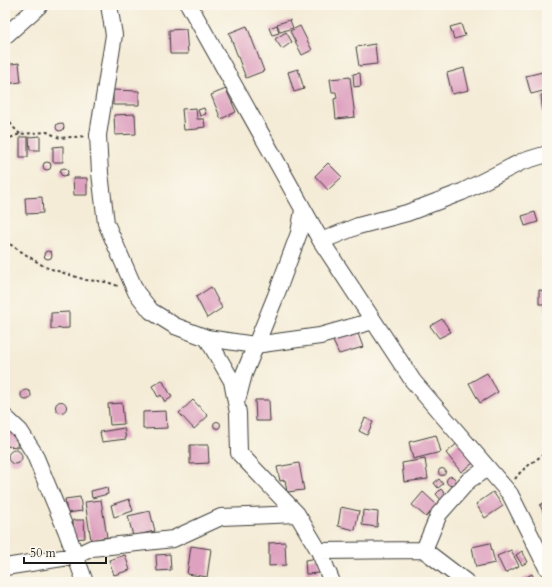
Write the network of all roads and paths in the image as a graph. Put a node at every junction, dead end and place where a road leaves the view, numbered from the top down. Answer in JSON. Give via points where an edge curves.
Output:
{"nodes":[{"id":1,"x":40,"y":5,"type":"edge"},
{"id":2,"x":109,"y":5,"type":"edge"},
{"id":3,"x":189,"y":5,"type":"edge"},
{"id":4,"x":5,"y":36,"type":"edge"},
{"id":5,"x":5,"y":112,"type":"edge"},
{"id":6,"x":20,"y":134,"type":"junction"},
{"id":7,"x":98,"y":135,"type":"junction"},
{"id":8,"x":5,"y":140,"type":"edge"},
{"id":9,"x":547,"y":154,"type":"edge"},
{"id":10,"x":303,"y":210,"type":"junction"},
{"id":11,"x":5,"y":241,"type":"edge"},
{"id":12,"x":321,"y":242,"type":"junction"},
{"id":13,"x":136,"y":292,"type":"junction"},
{"id":14,"x":374,"y":321,"type":"junction"},
{"id":15,"x":207,"y":338,"type":"junction"},
{"id":16,"x":255,"y":345,"type":"junction"},
{"id":17,"x":236,"y":403,"type":"junction"},
{"id":18,"x":5,"y":417,"type":"edge"},
{"id":19,"x":547,"y":451,"type":"edge"},
{"id":20,"x":488,"y":468,"type":"junction"},
{"id":21,"x":510,"y":494,"type":"junction"},
{"id":22,"x":296,"y":514,"type":"junction"},
{"id":23,"x":424,"y":550,"type":"junction"},
{"id":24,"x":319,"y":551,"type":"junction"},
{"id":25,"x":75,"y":556,"type":"junction"},
{"id":26,"x":5,"y":567,"type":"edge"},
{"id":27,"x":547,"y":568,"type":"edge"},
{"id":28,"x":85,"y":582,"type":"edge"},
{"id":29,"x":332,"y":582,"type":"edge"},
{"id":30,"x":466,"y":582,"type":"edge"}],
"edges":[{"from":1,"to":4,"type":"street"},
{"from":2,"to":7,"type":"street","via":[[114,35]]},
{"from":3,"to":10,"type":"street"},
{"from":5,"to":6,"type":"path","via":[[12,126]]},
{"from":6,"to":7,"type":"path","via":[[47,132],[60,138]]},
{"from":6,"to":8,"type":"path"},
{"from":7,"to":13,"type":"street","via":[[106,223]]},
{"from":9,"to":12,"type":"street","via":[[521,162],[462,192],[407,213],[358,226]]},
{"from":10,"to":12,"type":"street"},
{"from":10,"to":16,"type":"street","via":[[296,240]]},
{"from":11,"to":13,"type":"path","via":[[45,267]]},
{"from":12,"to":14,"type":"street"},
{"from":13,"to":15,"type":"street","via":[[151,311],[175,326]]},
{"from":14,"to":16,"type":"street","via":[[320,336]]},
{"from":14,"to":20,"type":"street","via":[[413,381]]},
{"from":15,"to":16,"type":"street"},
{"from":15,"to":17,"type":"street","via":[[232,381]]},
{"from":16,"to":17,"type":"street"},
{"from":17,"to":22,"type":"street","via":[[239,453]]},
{"from":18,"to":25,"type":"street","via":[[20,431],[34,453]]},
{"from":19,"to":21,"type":"path","via":[[515,478]]},
{"from":20,"to":21,"type":"street"},
{"from":20,"to":23,"type":"street","via":[[469,480],[439,514]]},
{"from":21,"to":27,"type":"street"},
{"from":22,"to":24,"type":"street"},
{"from":22,"to":25,"type":"street","via":[[220,517],[173,540],[92,548]]},
{"from":23,"to":24,"type":"street"},
{"from":23,"to":30,"type":"street"},
{"from":24,"to":29,"type":"street"},
{"from":25,"to":26,"type":"street"},
{"from":25,"to":28,"type":"street"}]}
